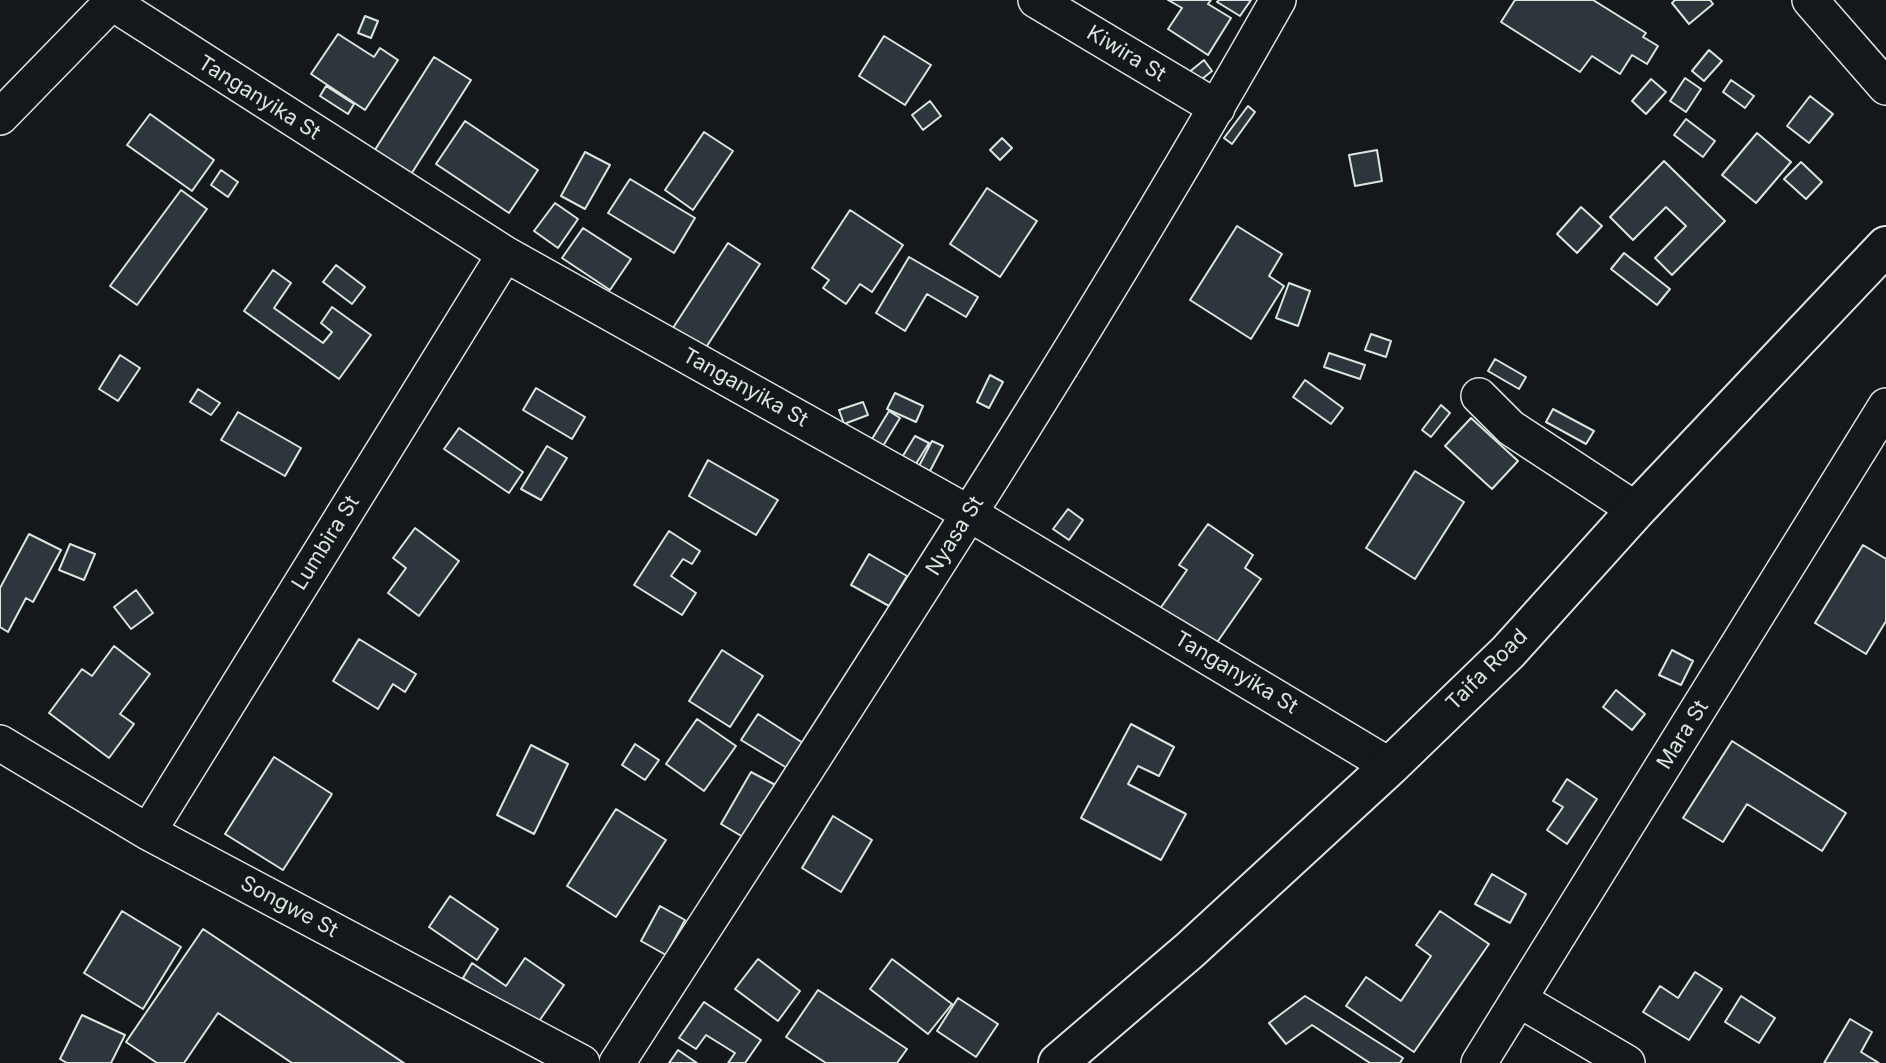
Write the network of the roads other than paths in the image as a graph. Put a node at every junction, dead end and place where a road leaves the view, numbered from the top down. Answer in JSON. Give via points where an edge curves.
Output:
{"nodes":[{"id":1,"x":1036,"y":0,"type":"edge"},
{"id":2,"x":1278,"y":0,"type":"edge"},
{"id":3,"x":1810,"y":0,"type":"edge"},
{"id":4,"x":111,"y":1,"type":"edge"},
{"id":5,"x":1886,"y":87,"type":"edge"},
{"id":6,"x":1217,"y":108,"type":"junction"},
{"id":7,"x":0,"y":117,"type":"edge"},
{"id":8,"x":1886,"y":246,"type":"edge"},
{"id":9,"x":505,"y":254,"type":"junction"},
{"id":10,"x":1479,"y":396,"type":"dead end"},
{"id":11,"x":1886,"y":406,"type":"edge"},
{"id":12,"x":1636,"y":510,"type":"junction"},
{"id":13,"x":970,"y":513,"type":"junction"},
{"id":14,"x":0,"y":743,"type":"edge"},
{"id":15,"x":1390,"y":766,"type":"junction"},
{"id":16,"x":148,"y":832,"type":"junction"},
{"id":17,"x":1520,"y":1000,"type":"junction"},
{"id":18,"x":582,"y":1063,"type":"edge"},
{"id":19,"x":617,"y":1063,"type":"edge"},
{"id":20,"x":1058,"y":1063,"type":"edge"},
{"id":21,"x":1479,"y":1063,"type":"edge"},
{"id":22,"x":1627,"y":1063,"type":"edge"}],
"edges":[{"from":1,"to":6,"type":"street","name":"Kiwira St"},
{"from":2,"to":6,"type":"street","name":"Nyasa St"},
{"from":3,"to":5,"type":"street"},
{"from":4,"to":7,"type":"street"},
{"from":4,"to":9,"type":"street","name":"Tanganyika St"},
{"from":6,"to":13,"type":"street","name":"Nyasa St"},
{"from":8,"to":12,"type":"highway","name":"Taifa Road"},
{"from":9,"to":13,"type":"street","name":"Tanganyika St"},
{"from":9,"to":16,"type":"street","name":"Lumbira St"},
{"from":10,"to":12,"type":"street","via":[[1511,428]]},
{"from":11,"to":17,"type":"street","name":"Mara St"},
{"from":12,"to":15,"type":"highway","name":"Taifa Road","via":[[1508,652]]},
{"from":13,"to":15,"type":"street","name":"Tanganyika St"},
{"from":13,"to":19,"type":"street","name":"Nyasa St"},
{"from":14,"to":16,"type":"street","name":"Songwe St"},
{"from":15,"to":20,"type":"highway","name":"Taifa Road","via":[[1190,950]]},
{"from":16,"to":18,"type":"street","name":"Songwe St"},
{"from":17,"to":21,"type":"street","name":"Mara St"},
{"from":17,"to":22,"type":"street"}]}
